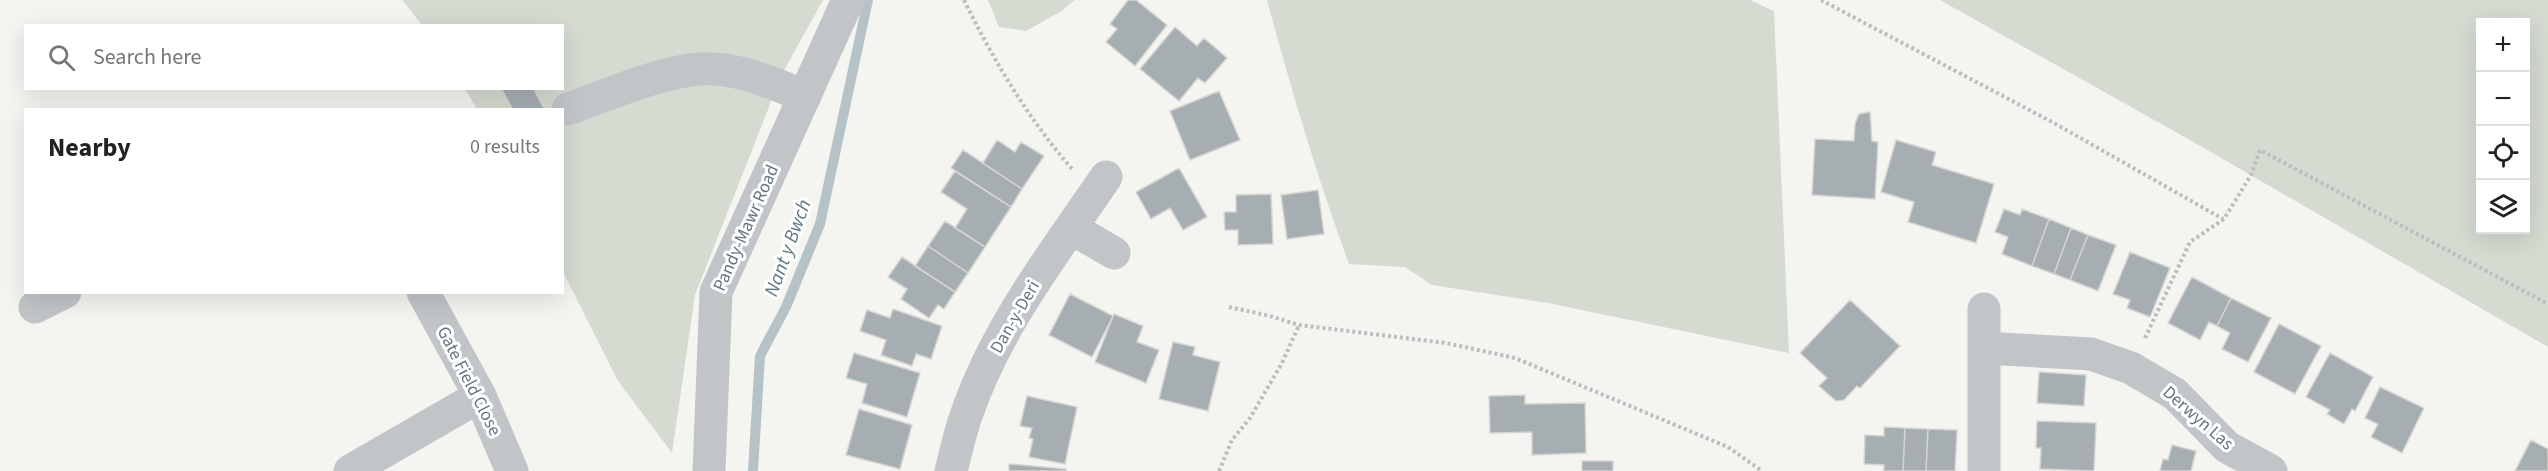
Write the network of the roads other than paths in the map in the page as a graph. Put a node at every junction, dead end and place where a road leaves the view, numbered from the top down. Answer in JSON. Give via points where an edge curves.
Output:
{"nodes":[{"id":1,"x":848,"y":0,"type":"edge"},
{"id":2,"x":805,"y":96,"type":"junction"},
{"id":3,"x":568,"y":109,"type":"dead end"},
{"id":4,"x":1100,"y":185,"type":"road end"},
{"id":5,"x":1071,"y":228,"type":"junction"},
{"id":6,"x":1114,"y":252,"type":"dead end"},
{"id":7,"x":61,"y":294,"type":"edge"},
{"id":8,"x":424,"y":294,"type":"edge"},
{"id":9,"x":35,"y":307,"type":"dead end"},
{"id":10,"x":1984,"y":309,"type":"dead end"},
{"id":11,"x":1984,"y":348,"type":"junction"},
{"id":12,"x":480,"y":396,"type":"junction"},
{"id":13,"x":350,"y":471,"type":"edge"},
{"id":14,"x":512,"y":471,"type":"edge"},
{"id":15,"x":709,"y":471,"type":"edge"},
{"id":16,"x":951,"y":471,"type":"edge"},
{"id":17,"x":1984,"y":471,"type":"edge"},
{"id":18,"x":2271,"y":471,"type":"edge"}],
"edges":[{"from":1,"to":2,"type":"street","name":"Pandy-Mawr Road"},
{"from":2,"to":3,"type":"street","via":[[759,78],[701,69],[672,73]]},
{"from":2,"to":15,"type":"street","name":"Pandy-Mawr Road","via":[[716,292]]},
{"from":4,"to":5,"type":"street","name":"Dan-y-Deri"},
{"from":5,"to":6,"type":"street"},
{"from":5,"to":16,"type":"street","name":"Dan-y-Deri","via":[[1029,289],[994,351],[967,413]]},
{"from":7,"to":9,"type":"street"},
{"from":8,"to":12,"type":"street","name":"Gate Field Close"},
{"from":10,"to":11,"type":"street"},
{"from":11,"to":17,"type":"street"},
{"from":11,"to":18,"type":"street","name":"Derwyn Las","via":[[2091,354],[2131,368],[2175,394],[2227,447]]},
{"from":12,"to":13,"type":"street"},
{"from":12,"to":14,"type":"street","name":"Gate Field Close"}]}
